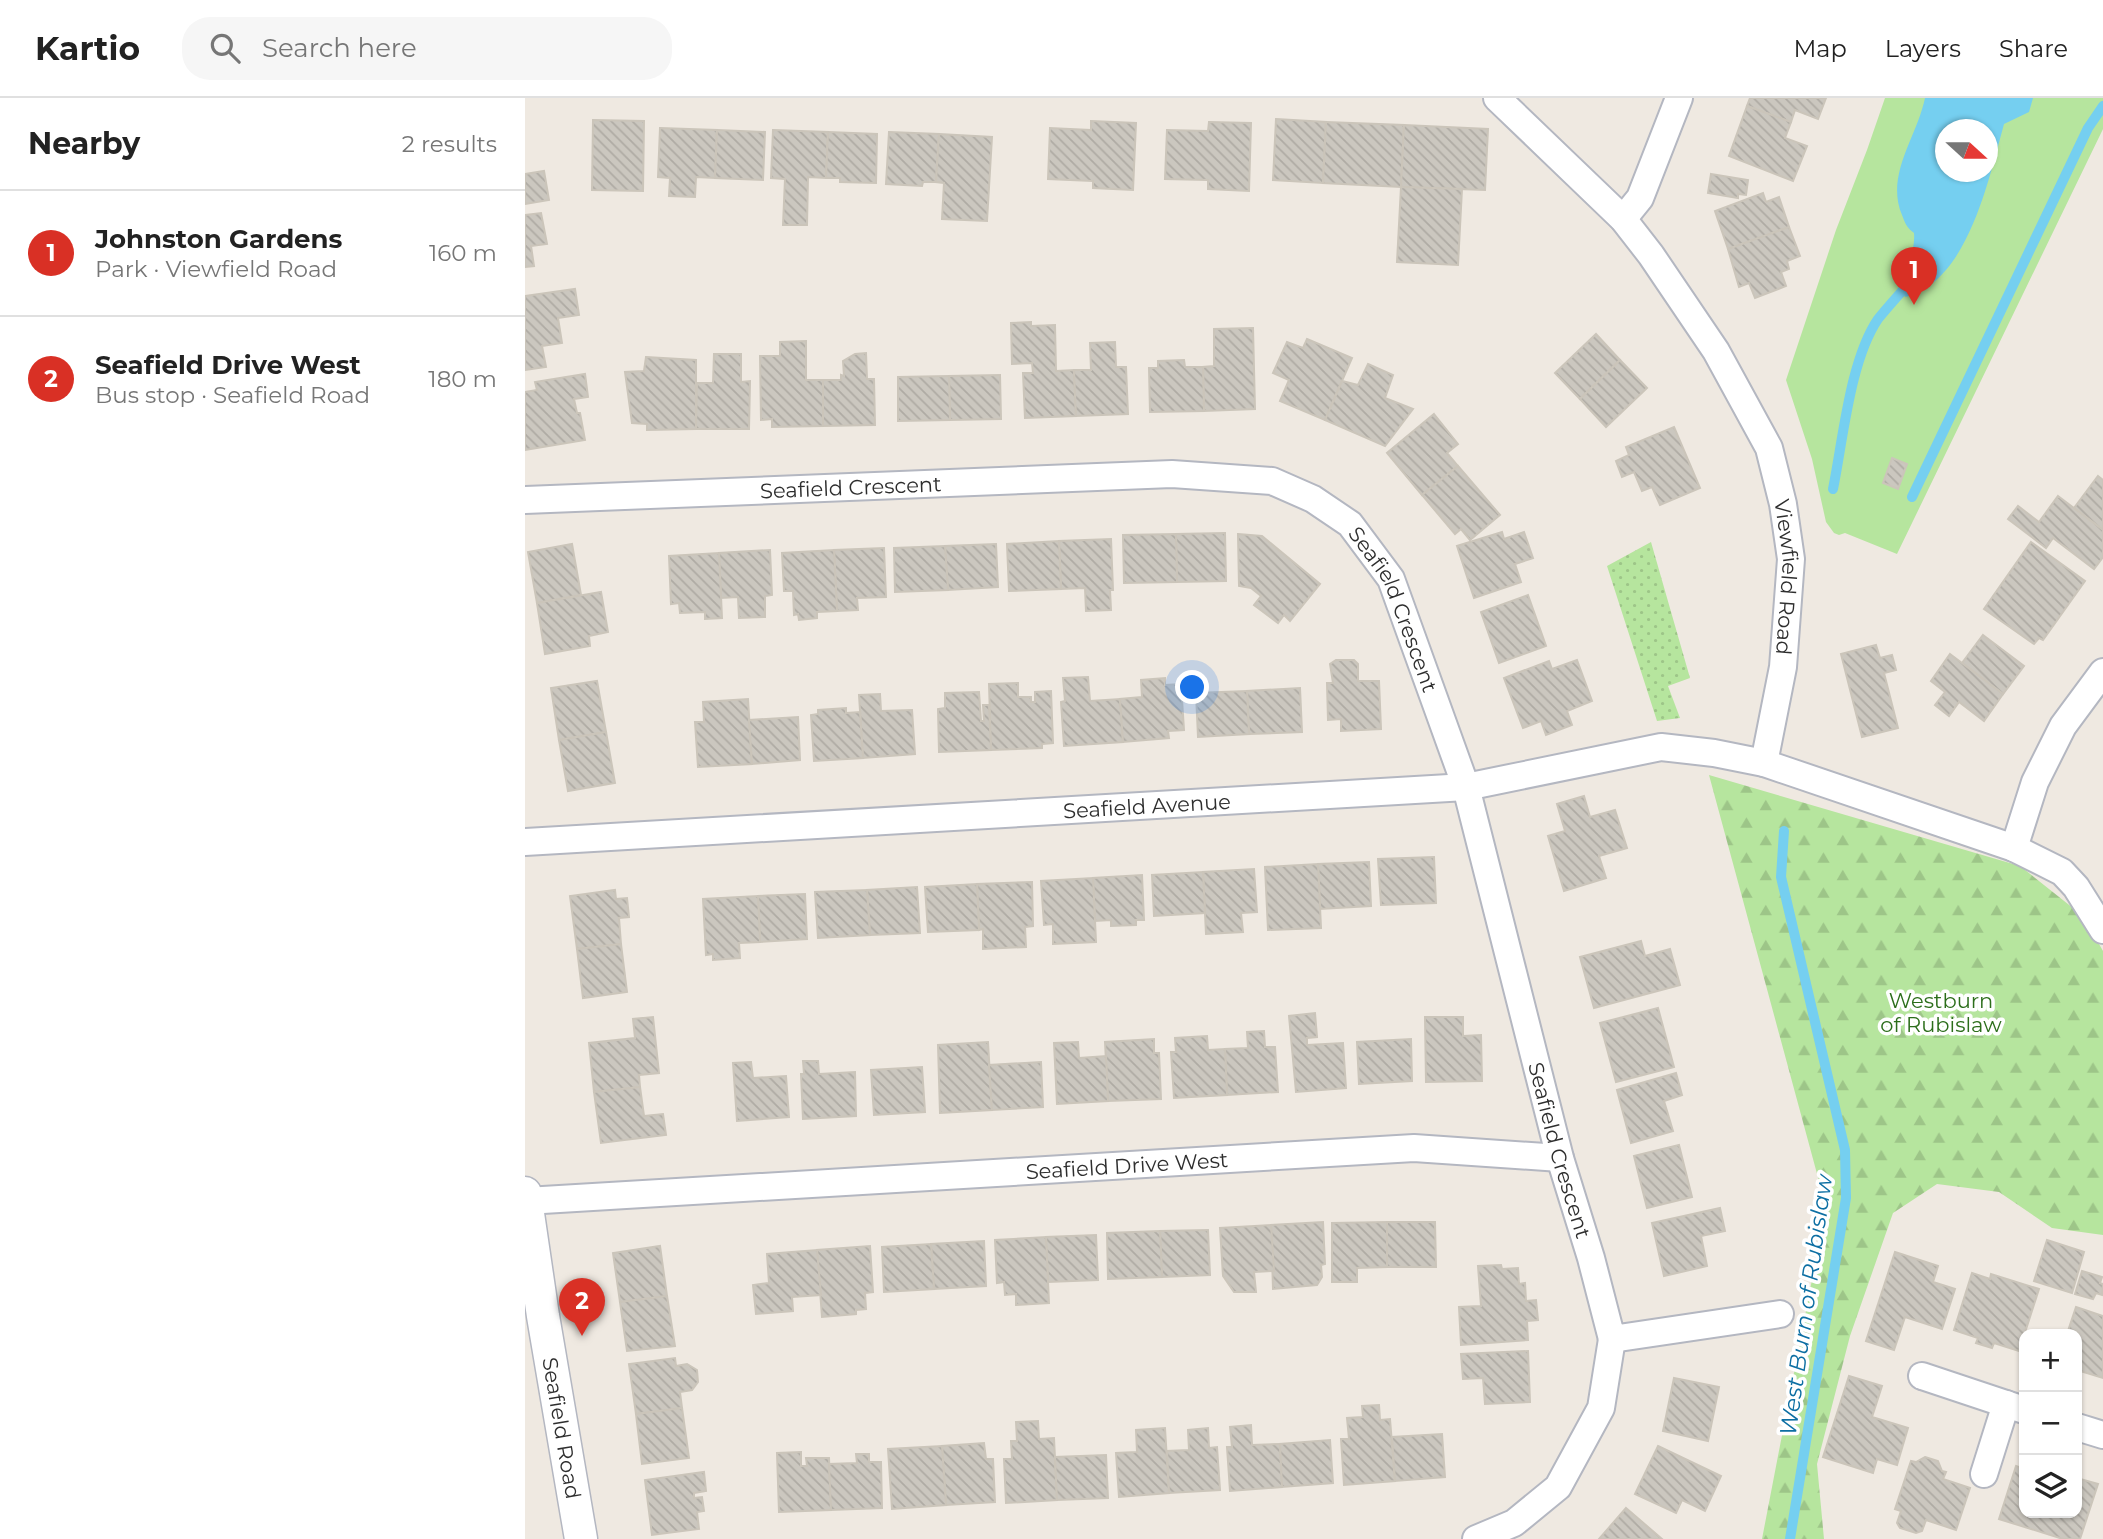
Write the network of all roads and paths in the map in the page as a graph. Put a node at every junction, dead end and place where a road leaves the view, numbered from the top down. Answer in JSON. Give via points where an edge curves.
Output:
{"nodes":[{"id":1,"x":1497,"y":98,"type":"edge"},
{"id":2,"x":1679,"y":98,"type":"edge"},
{"id":3,"x":1623,"y":219,"type":"junction"},
{"id":4,"x":525,"y":500,"type":"edge"},
{"id":5,"x":2103,"y":671,"type":"edge"},
{"id":6,"x":1764,"y":763,"type":"junction"},
{"id":7,"x":1466,"y":788,"type":"junction"},
{"id":8,"x":525,"y":842,"type":"edge"},
{"id":9,"x":2014,"y":848,"type":"junction"},
{"id":10,"x":2103,"y":930,"type":"edge"},
{"id":11,"x":1560,"y":1158,"type":"junction"},
{"id":12,"x":526,"y":1197,"type":"edge"},
{"id":13,"x":1780,"y":1314,"type":"dead end"},
{"id":14,"x":1612,"y":1339,"type":"junction"},
{"id":15,"x":1922,"y":1376,"type":"dead end"},
{"id":16,"x":2015,"y":1407,"type":"edge"},
{"id":17,"x":2082,"y":1429,"type":"edge"},
{"id":18,"x":2103,"y":1435,"type":"edge"},
{"id":19,"x":1984,"y":1474,"type":"dead end"},
{"id":20,"x":581,"y":1539,"type":"edge"},
{"id":21,"x":1476,"y":1539,"type":"edge"}],
"edges":[{"from":1,"to":3,"type":"street","name":"Viewfield Road"},
{"from":2,"to":3,"type":"street","via":[[1640,198]]},
{"from":3,"to":6,"type":"street","name":"Viewfield Road","via":[[1716,351],[1769,448],[1791,559],[1783,667]]},
{"from":4,"to":7,"type":"street","name":"Seafield Crescent","via":[[1172,474],[1272,481],[1313,499],[1350,524],[1391,579]]},
{"from":5,"to":9,"type":"street","via":[[2063,726],[2035,782]]},
{"from":6,"to":7,"type":"street","name":"Seafield Avenue","via":[[1661,747]]},
{"from":6,"to":9,"type":"street"},
{"from":7,"to":8,"type":"street","name":"Seafield Avenue"},
{"from":7,"to":11,"type":"street","name":"Seafield Crescent"},
{"from":9,"to":10,"type":"street","via":[[2062,872]]},
{"from":11,"to":12,"type":"street","name":"Seafield Drive West","via":[[1414,1149]]},
{"from":11,"to":14,"type":"street","name":"Seafield Crescent"},
{"from":12,"to":20,"type":"street","name":"Seafield Road"},
{"from":13,"to":14,"type":"street"},
{"from":14,"to":21,"type":"street","via":[[1601,1408],[1558,1487],[1514,1523]]},
{"from":15,"to":16,"type":"street"},
{"from":16,"to":19,"type":"street"},
{"from":17,"to":18,"type":"street"}]}
